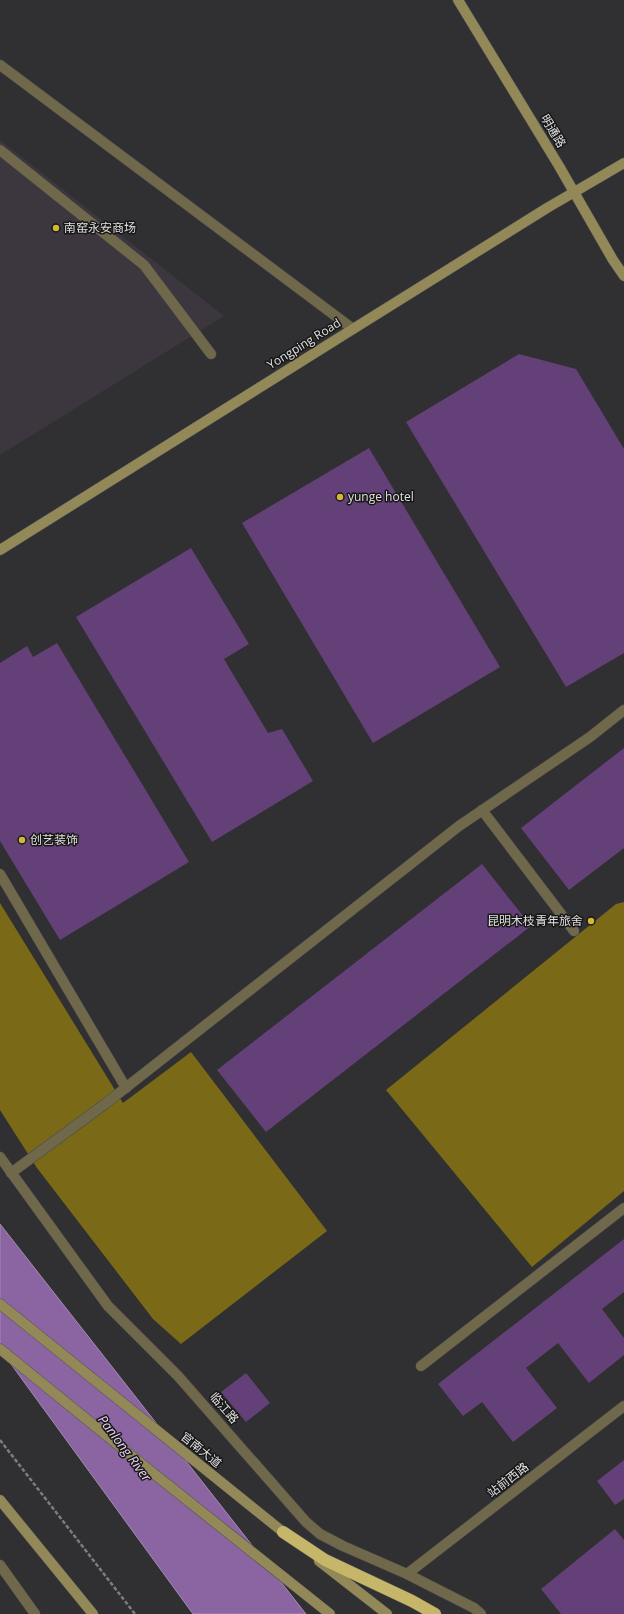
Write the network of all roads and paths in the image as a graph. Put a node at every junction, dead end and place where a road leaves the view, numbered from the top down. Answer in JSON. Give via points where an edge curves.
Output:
{"nodes":[{"id":1,"x":458,"y":0,"type":"edge"},
{"id":2,"x":0,"y":65,"type":"edge"},
{"id":3,"x":1,"y":153,"type":"edge"},
{"id":4,"x":624,"y":163,"type":"edge"},
{"id":5,"x":574,"y":194,"type":"junction"},
{"id":6,"x":624,"y":276,"type":"edge"},
{"id":7,"x":353,"y":329,"type":"junction"},
{"id":8,"x":211,"y":354,"type":"dead end"},
{"id":9,"x":0,"y":550,"type":"edge"},
{"id":10,"x":624,"y":710,"type":"edge"},
{"id":11,"x":482,"y":810,"type":"junction"},
{"id":12,"x":0,"y":874,"type":"edge"},
{"id":13,"x":574,"y":931,"type":"dead end"},
{"id":14,"x":126,"y":1088,"type":"junction"},
{"id":15,"x":0,"y":1157,"type":"edge"},
{"id":16,"x":11,"y":1173,"type":"junction"},
{"id":17,"x":624,"y":1208,"type":"edge"},
{"id":18,"x":0,"y":1304,"type":"edge"},
{"id":19,"x":0,"y":1349,"type":"edge"},
{"id":20,"x":421,"y":1366,"type":"dead end"},
{"id":21,"x":624,"y":1406,"type":"edge"},
{"id":22,"x":0,"y":1440,"type":"edge"},
{"id":23,"x":0,"y":1500,"type":"edge"},
{"id":24,"x":283,"y":1532,"type":"junction"},
{"id":25,"x":0,"y":1565,"type":"edge"},
{"id":26,"x":407,"y":1574,"type":"junction"},
{"id":27,"x":35,"y":1614,"type":"edge"},
{"id":28,"x":94,"y":1614,"type":"edge"},
{"id":29,"x":135,"y":1614,"type":"edge"},
{"id":30,"x":330,"y":1614,"type":"edge"},
{"id":31,"x":387,"y":1614,"type":"edge"},
{"id":32,"x":435,"y":1614,"type":"edge"},
{"id":33,"x":481,"y":1614,"type":"edge"}],
"edges":[{"from":1,"to":5,"type":"main road","name":"明通路"},
{"from":2,"to":7,"type":"street"},
{"from":3,"to":8,"type":"street","via":[[144,265]]},
{"from":4,"to":5,"type":"main road","name":"Yongping Road"},
{"from":5,"to":6,"type":"main road","name":"明通路"},
{"from":5,"to":7,"type":"main road","name":"Yongping Road"},
{"from":7,"to":9,"type":"main road","name":"Yongping Road"},
{"from":10,"to":11,"type":"street","via":[[590,737]]},
{"from":11,"to":13,"type":"street"},
{"from":11,"to":14,"type":"street"},
{"from":12,"to":14,"type":"street"},
{"from":14,"to":16,"type":"street"},
{"from":15,"to":16,"type":"street","name":"临江路"},
{"from":16,"to":26,"type":"street","name":"临江路","via":[[108,1306],[178,1376],[306,1522],[320,1534]]},
{"from":17,"to":20,"type":"street"},
{"from":18,"to":24,"type":"main road","name":"官南大道"},
{"from":19,"to":30,"type":"main road"},
{"from":21,"to":26,"type":"street","name":"站前西路"},
{"from":22,"to":29,"type":"path"},
{"from":23,"to":28,"type":"main road"},
{"from":24,"to":31,"type":"main road","name":"官南大道"},
{"from":24,"to":32,"type":"highway","via":[[325,1560]]},
{"from":25,"to":27,"type":"street"},
{"from":26,"to":33,"type":"street","name":"临江路"}]}
